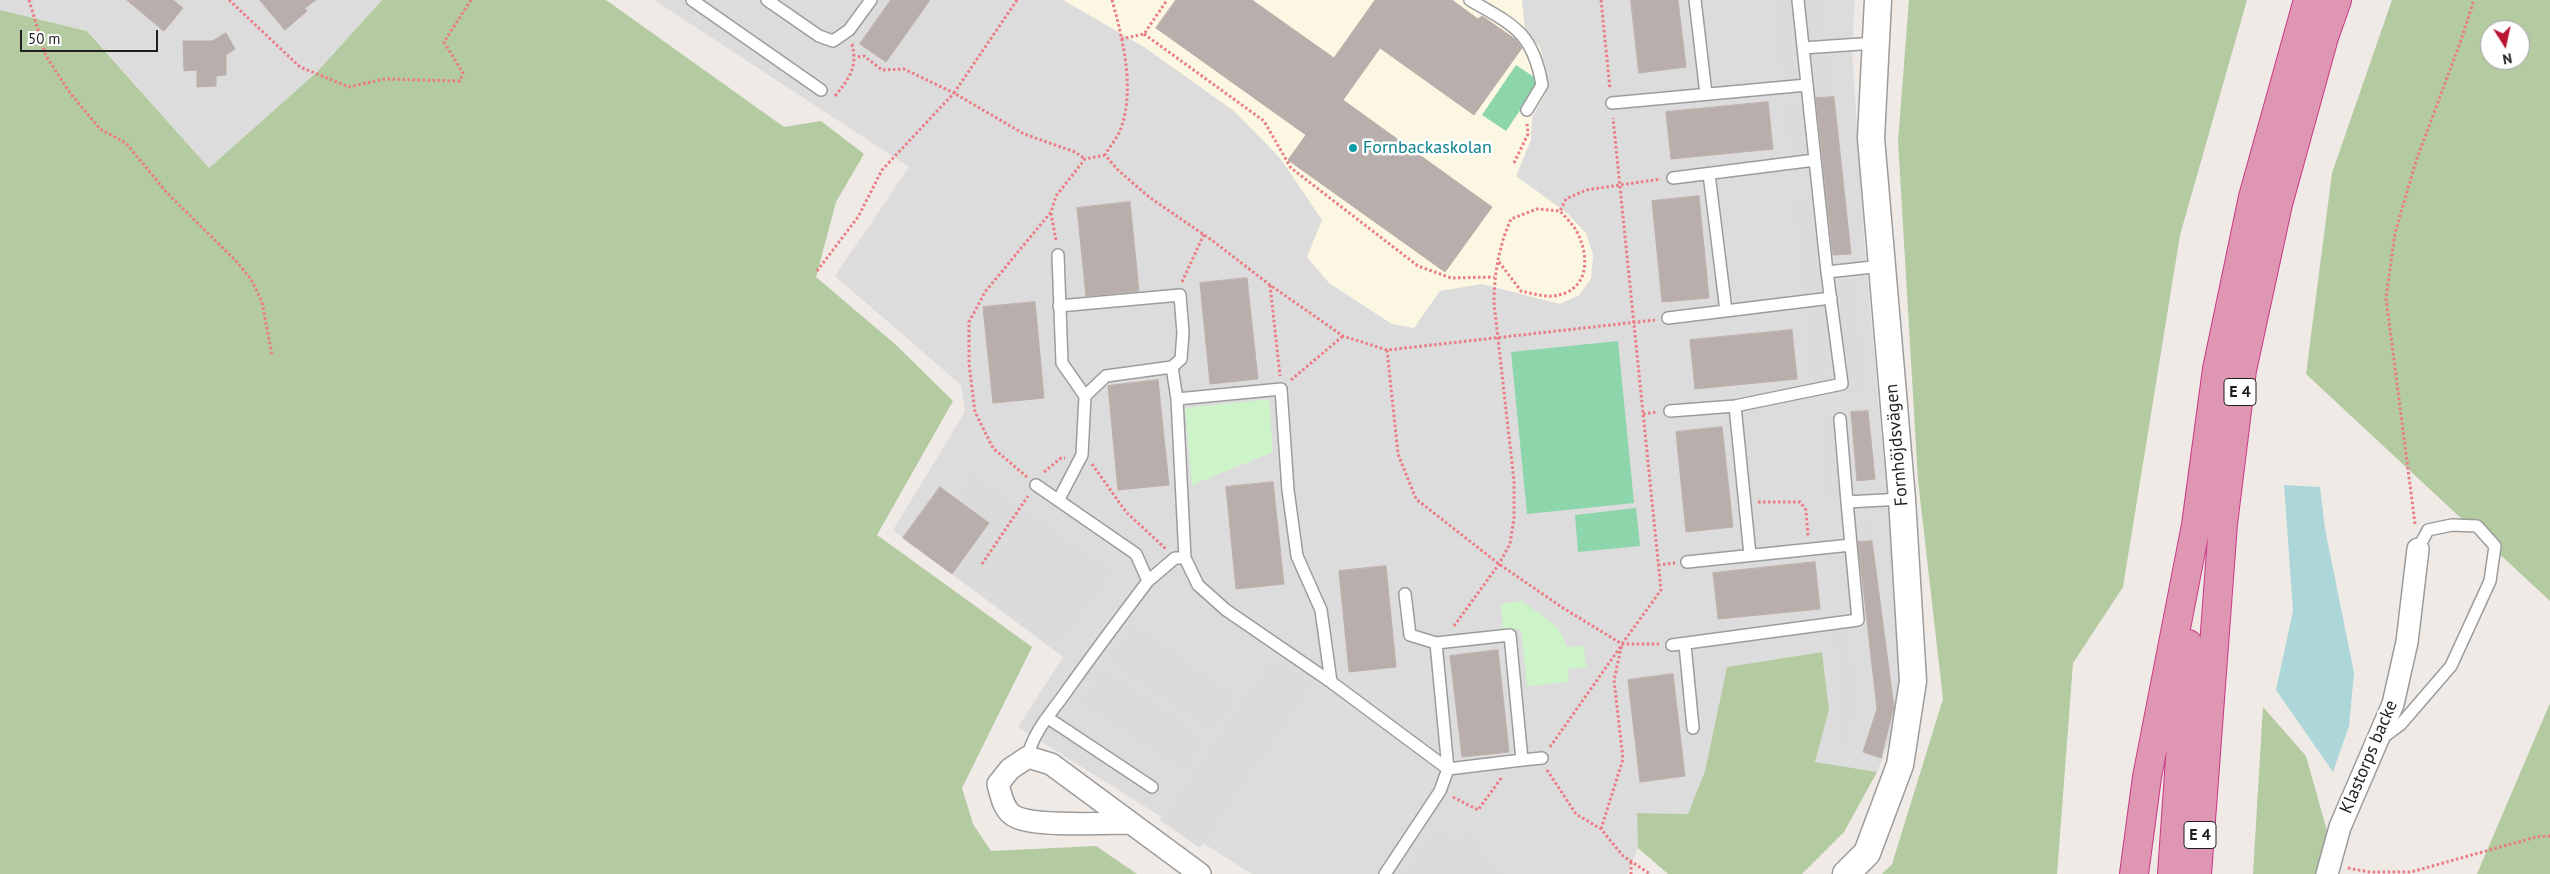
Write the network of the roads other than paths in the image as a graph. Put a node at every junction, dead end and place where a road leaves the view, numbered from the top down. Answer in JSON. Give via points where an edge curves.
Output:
{"nodes":[{"id":1,"x":692,"y":0,"type":"edge"},
{"id":2,"x":767,"y":0,"type":"edge"},
{"id":3,"x":871,"y":0,"type":"edge"},
{"id":4,"x":1470,"y":0,"type":"edge"},
{"id":5,"x":1695,"y":0,"type":"edge"},
{"id":6,"x":1798,"y":0,"type":"edge"},
{"id":7,"x":1878,"y":0,"type":"edge"},
{"id":8,"x":2308,"y":0,"type":"edge"},
{"id":9,"x":2337,"y":0,"type":"edge"},
{"id":10,"x":1875,"y":43,"type":"junction"},
{"id":11,"x":1803,"y":48,"type":"junction"},
{"id":12,"x":1807,"y":85,"type":"junction"},
{"id":13,"x":821,"y":90,"type":"road end"},
{"id":14,"x":1706,"y":94,"type":"junction"},
{"id":15,"x":1612,"y":103,"type":"road end"},
{"id":16,"x":1527,"y":110,"type":"road end"},
{"id":17,"x":1815,"y":160,"type":"junction"},
{"id":18,"x":1709,"y":174,"type":"junction"},
{"id":19,"x":1673,"y":178,"type":"road end"},
{"id":20,"x":1058,"y":255,"type":"road end"},
{"id":21,"x":1882,"y":266,"type":"junction"},
{"id":22,"x":1826,"y":272,"type":"junction"},
{"id":23,"x":1831,"y":298,"type":"junction"},
{"id":24,"x":1059,"y":306,"type":"junction"},
{"id":25,"x":1726,"y":312,"type":"junction"},
{"id":26,"x":1668,"y":318,"type":"road end"},
{"id":27,"x":1172,"y":367,"type":"junction"},
{"id":28,"x":1085,"y":396,"type":"junction"},
{"id":29,"x":1176,"y":399,"type":"junction"},
{"id":30,"x":1735,"y":406,"type":"junction"},
{"id":31,"x":1670,"y":411,"type":"dead end"},
{"id":32,"x":1840,"y":419,"type":"dead end"},
{"id":33,"x":1036,"y":485,"type":"road end"},
{"id":34,"x":1059,"y":499,"type":"junction"},
{"id":35,"x":1902,"y":499,"type":"junction"},
{"id":36,"x":1847,"y":502,"type":"junction"},
{"id":37,"x":2196,"y":525,"type":"junction"},
{"id":38,"x":1851,"y":545,"type":"junction"},
{"id":39,"x":2418,"y":549,"type":"joint"},
{"id":40,"x":1750,"y":556,"type":"junction"},
{"id":41,"x":1180,"y":558,"type":"junction"},
{"id":42,"x":1687,"y":562,"type":"dead end"},
{"id":43,"x":1148,"y":581,"type":"junction"},
{"id":44,"x":1405,"y":594,"type":"dead end"},
{"id":45,"x":1436,"y":643,"type":"junction"},
{"id":46,"x":1672,"y":644,"type":"road end"},
{"id":47,"x":1685,"y":644,"type":"junction"},
{"id":48,"x":1331,"y":682,"type":"junction"},
{"id":49,"x":1048,"y":718,"type":"junction"},
{"id":50,"x":1693,"y":728,"type":"dead end"},
{"id":51,"x":2375,"y":744,"type":"junction"},
{"id":52,"x":1028,"y":758,"type":"junction"},
{"id":53,"x":1542,"y":758,"type":"road end"},
{"id":54,"x":1516,"y":760,"type":"junction"},
{"id":55,"x":1448,"y":769,"type":"junction"},
{"id":56,"x":1152,"y":787,"type":"dead end"},
{"id":57,"x":2202,"y":795,"type":"junction"},
{"id":58,"x":1129,"y":823,"type":"junction"},
{"id":59,"x":2327,"y":871,"type":"edge"},
{"id":60,"x":1200,"y":874,"type":"edge"},
{"id":61,"x":1385,"y":874,"type":"edge"},
{"id":62,"x":1846,"y":874,"type":"edge"},
{"id":63,"x":2134,"y":874,"type":"edge"},
{"id":64,"x":2172,"y":874,"type":"edge"},
{"id":65,"x":2197,"y":874,"type":"edge"},
{"id":66,"x":2203,"y":874,"type":"edge"}],
"edges":[{"from":1,"to":13,"type":"lane"},
{"from":2,"to":3,"type":"lane","via":[[819,36],[833,41],[849,30]]},
{"from":4,"to":16,"type":"lane","via":[[1505,21],[1527,40],[1538,60],[1542,85]]},
{"from":5,"to":14,"type":"lane"},
{"from":6,"to":11,"type":"lane"},
{"from":7,"to":10,"type":"street","name":"Fornhöjdsvägen"},
{"from":8,"to":37,"type":"highway","number":"E 4","via":[[2253,197],[2217,369]]},
{"from":9,"to":57,"type":"highway","number":"E 4","via":[[2278,204],[2242,370],[2223,524]]},
{"from":10,"to":11,"type":"lane"},
{"from":10,"to":21,"type":"street","name":"Fornhöjdsvägen","via":[[1871,138]]},
{"from":11,"to":12,"type":"lane"},
{"from":12,"to":14,"type":"lane"},
{"from":12,"to":17,"type":"lane"},
{"from":14,"to":15,"type":"lane"},
{"from":17,"to":18,"type":"lane"},
{"from":17,"to":22,"type":"lane"},
{"from":18,"to":19,"type":"lane"},
{"from":18,"to":25,"type":"lane"},
{"from":20,"to":24,"type":"lane"},
{"from":21,"to":22,"type":"lane"},
{"from":21,"to":35,"type":"street","name":"Fornhöjdsvägen"},
{"from":22,"to":23,"type":"lane"},
{"from":23,"to":25,"type":"lane"},
{"from":23,"to":30,"type":"lane","via":[[1842,384]]},
{"from":24,"to":27,"type":"lane","via":[[1180,294],[1180,359]]},
{"from":24,"to":28,"type":"lane","via":[[1062,363]]},
{"from":25,"to":26,"type":"lane"},
{"from":27,"to":28,"type":"lane","via":[[1106,376]]},
{"from":27,"to":29,"type":"lane"},
{"from":28,"to":34,"type":"lane","via":[[1082,455]]},
{"from":29,"to":41,"type":"lane"},
{"from":29,"to":48,"type":"lane","via":[[1281,389],[1288,490],[1297,556],[1321,610]]},
{"from":30,"to":31,"type":"lane"},
{"from":30,"to":40,"type":"lane"},
{"from":32,"to":36,"type":"lane"},
{"from":33,"to":34,"type":"lane"},
{"from":34,"to":43,"type":"lane","via":[[1136,554]]},
{"from":35,"to":36,"type":"lane"},
{"from":35,"to":62,"type":"street","name":"Fornhöjdsvägen","via":[[1914,681],[1900,765],[1867,853]]},
{"from":36,"to":38,"type":"lane"},
{"from":37,"to":63,"type":"highway","via":[[2148,777]]},
{"from":37,"to":64,"type":"highway","number":"E 4"},
{"from":38,"to":40,"type":"lane"},
{"from":38,"to":47,"type":"lane","via":[[1858,620]]},
{"from":39,"to":51,"type":"street","name":"Klastorps backe","via":[[2407,642],[2394,704]]},
{"from":39,"to":51,"type":"lane","via":[[2428,530],[2452,524],[2477,526],[2495,546],[2490,581],[2451,666],[2401,724]]},
{"from":40,"to":42,"type":"lane"},
{"from":41,"to":43,"type":"lane"},
{"from":41,"to":48,"type":"lane","via":[[1198,585],[1226,610]]},
{"from":43,"to":49,"type":"lane"},
{"from":44,"to":45,"type":"lane","via":[[1410,635]]},
{"from":45,"to":54,"type":"lane","via":[[1510,635]]},
{"from":45,"to":55,"type":"lane"},
{"from":46,"to":47,"type":"lane"},
{"from":47,"to":50,"type":"lane"},
{"from":48,"to":55,"type":"lane"},
{"from":49,"to":52,"type":"lane","via":[[1030,746]]},
{"from":49,"to":56,"type":"lane"},
{"from":51,"to":59,"type":"street","name":"Klastorps backe","via":[[2340,827]]},
{"from":52,"to":58,"type":"street","via":[[1051,764]]},
{"from":52,"to":58,"type":"street","via":[[1010,769],[998,784],[1004,804],[1016,817],[1045,823]]},
{"from":53,"to":54,"type":"lane"},
{"from":54,"to":55,"type":"lane"},
{"from":55,"to":61,"type":"lane","via":[[1440,791]]},
{"from":57,"to":65,"type":"highway","number":"E 4"},
{"from":57,"to":66,"type":"highway"},
{"from":58,"to":60,"type":"street"}]}
